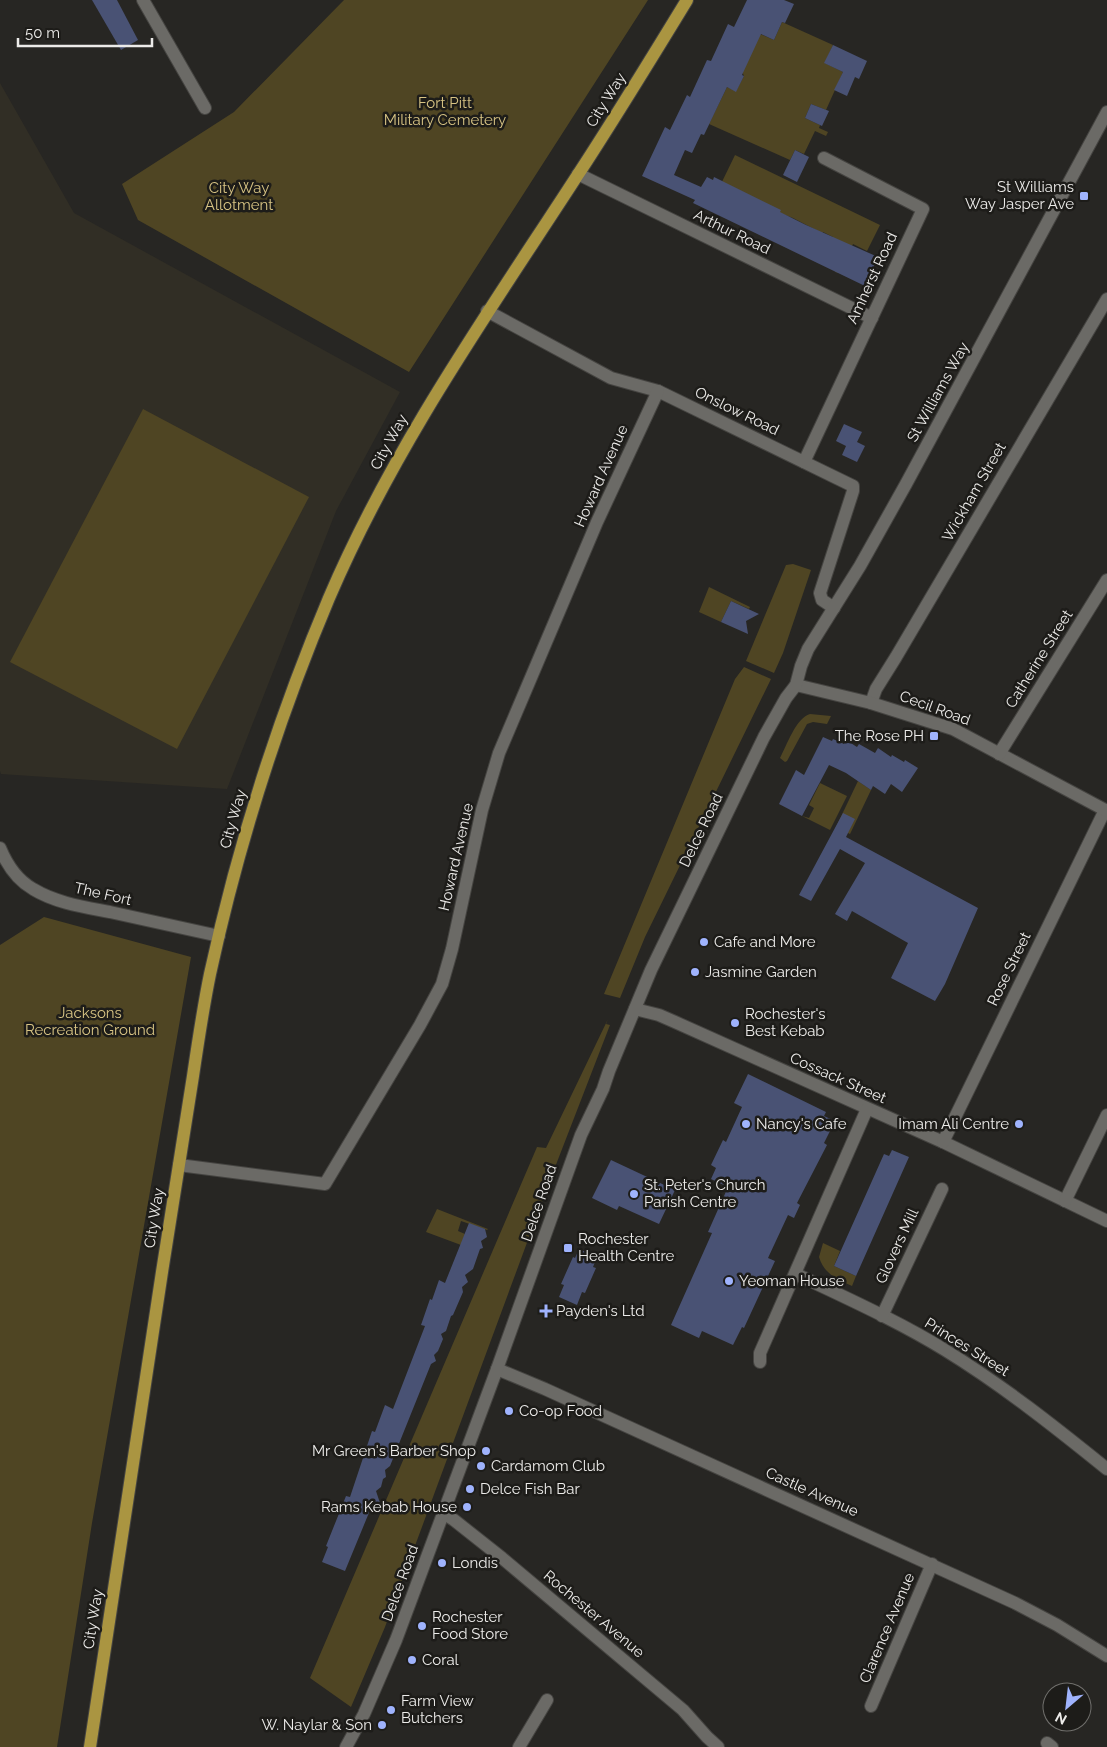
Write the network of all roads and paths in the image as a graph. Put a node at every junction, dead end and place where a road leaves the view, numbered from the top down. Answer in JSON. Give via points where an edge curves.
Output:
{"nodes":[{"id":1,"x":143,"y":0,"type":"edge"},
{"id":2,"x":687,"y":0,"type":"edge"},
{"id":3,"x":205,"y":108,"type":"dead end"},
{"id":4,"x":1107,"y":112,"type":"edge"},
{"id":5,"x":824,"y":158,"type":"dead end"},
{"id":6,"x":578,"y":174,"type":"junction"},
{"id":7,"x":1107,"y":299,"type":"edge"},
{"id":8,"x":487,"y":311,"type":"junction"},
{"id":9,"x":872,"y":318,"type":"junction"},
{"id":10,"x":658,"y":391,"type":"junction"},
{"id":11,"x":804,"y":462,"type":"junction"},
{"id":12,"x":1107,"y":580,"type":"edge"},
{"id":13,"x":834,"y":608,"type":"junction"},
{"id":14,"x":796,"y":685,"type":"junction"},
{"id":15,"x":871,"y":703,"type":"junction"},
{"id":16,"x":998,"y":754,"type":"junction"},
{"id":17,"x":1106,"y":810,"type":"edge"},
{"id":18,"x":0,"y":848,"type":"edge"},
{"id":19,"x":219,"y":936,"type":"junction"},
{"id":20,"x":635,"y":1008,"type":"junction"},
{"id":21,"x":867,"y":1109,"type":"junction"},
{"id":22,"x":1107,"y":1115,"type":"edge"},
{"id":23,"x":943,"y":1142,"type":"junction"},
{"id":24,"x":179,"y":1165,"type":"junction"},
{"id":25,"x":942,"y":1189,"type":"dead end"},
{"id":26,"x":1065,"y":1201,"type":"junction"},
{"id":27,"x":1107,"y":1221,"type":"edge"},
{"id":28,"x":796,"y":1274,"type":"junction"},
{"id":29,"x":882,"y":1316,"type":"junction"},
{"id":30,"x":760,"y":1362,"type":"dead end"},
{"id":31,"x":497,"y":1369,"type":"junction"},
{"id":32,"x":1107,"y":1469,"type":"edge"},
{"id":33,"x":443,"y":1514,"type":"junction"},
{"id":34,"x":932,"y":1564,"type":"junction"},
{"id":35,"x":1107,"y":1656,"type":"edge"},
{"id":36,"x":547,"y":1700,"type":"dead end"},
{"id":37,"x":871,"y":1706,"type":"dead end"},
{"id":38,"x":90,"y":1747,"type":"edge"},
{"id":39,"x":346,"y":1747,"type":"edge"},
{"id":40,"x":519,"y":1747,"type":"edge"},
{"id":41,"x":718,"y":1747,"type":"edge"}],
"edges":[{"from":1,"to":3,"type":"street"},
{"from":2,"to":6,"type":"main road","name":"City Way"},
{"from":4,"to":13,"type":"street","name":"St Williams Way","via":[[906,484]]},
{"from":5,"to":9,"type":"street","name":"Amherst Road","via":[[923,209]]},
{"from":6,"to":8,"type":"main road","name":"City Way"},
{"from":6,"to":9,"type":"street","name":"Arthur Road"},
{"from":7,"to":15,"type":"street","name":"Wickham Street","via":[[876,689]]},
{"from":8,"to":10,"type":"street","name":"Onslow Road","via":[[611,378]]},
{"from":8,"to":19,"type":"main road","name":"City Way","via":[[387,478],[330,595],[265,770]]},
{"from":9,"to":11,"type":"street","name":"Amherst Road"},
{"from":10,"to":11,"type":"street","name":"Onslow Road"},
{"from":10,"to":24,"type":"street","name":"Howard Avenue","via":[[593,531],[499,753],[482,810],[444,980],[326,1184]]},
{"from":11,"to":13,"type":"street","name":"Onslow Road","via":[[853,486],[820,590],[822,600]]},
{"from":12,"to":16,"type":"street","name":"Catherine Street"},
{"from":13,"to":14,"type":"street","name":"St Williams Way","via":[[804,658]]},
{"from":14,"to":15,"type":"street","name":"Cecil Road"},
{"from":14,"to":20,"type":"street","name":"Delce Road","via":[[778,710],[754,757]]},
{"from":15,"to":16,"type":"street","name":"Cecil Road","via":[[953,729]]},
{"from":16,"to":17,"type":"street","name":"Cecil Road"},
{"from":17,"to":23,"type":"street","name":"Rose Street"},
{"from":18,"to":19,"type":"street","name":"The Fort","via":[[18,878],[49,897]]},
{"from":19,"to":24,"type":"main road","name":"City Way"},
{"from":20,"to":21,"type":"street","name":"Cossack Street","via":[[659,1015]]},
{"from":20,"to":31,"type":"street","name":"Delce Road","via":[[598,1101],[582,1132]]},
{"from":21,"to":23,"type":"street","name":"Cossack Street"},
{"from":21,"to":28,"type":"street"},
{"from":22,"to":26,"type":"street"},
{"from":23,"to":26,"type":"street","name":"Cossack Street"},
{"from":24,"to":38,"type":"main road","name":"City Way"},
{"from":25,"to":29,"type":"street","name":"Glovers Mill"},
{"from":26,"to":27,"type":"street","name":"Cossack Street"},
{"from":28,"to":29,"type":"street","name":"Princes Street"},
{"from":28,"to":30,"type":"street","via":[[760,1353]]},
{"from":29,"to":32,"type":"street","name":"Princes Street","via":[[969,1365]]},
{"from":31,"to":33,"type":"street","name":"Delce Road"},
{"from":31,"to":34,"type":"street","name":"Castle Avenue"},
{"from":33,"to":39,"type":"street","name":"Delce Road","via":[[389,1658]]},
{"from":33,"to":41,"type":"street","name":"Rochester Avenue","via":[[502,1558],[683,1710]]},
{"from":34,"to":35,"type":"street","name":"Castle Avenue","via":[[1043,1617]]},
{"from":34,"to":37,"type":"street","name":"Clarence Avenue"},
{"from":36,"to":40,"type":"street"}]}
